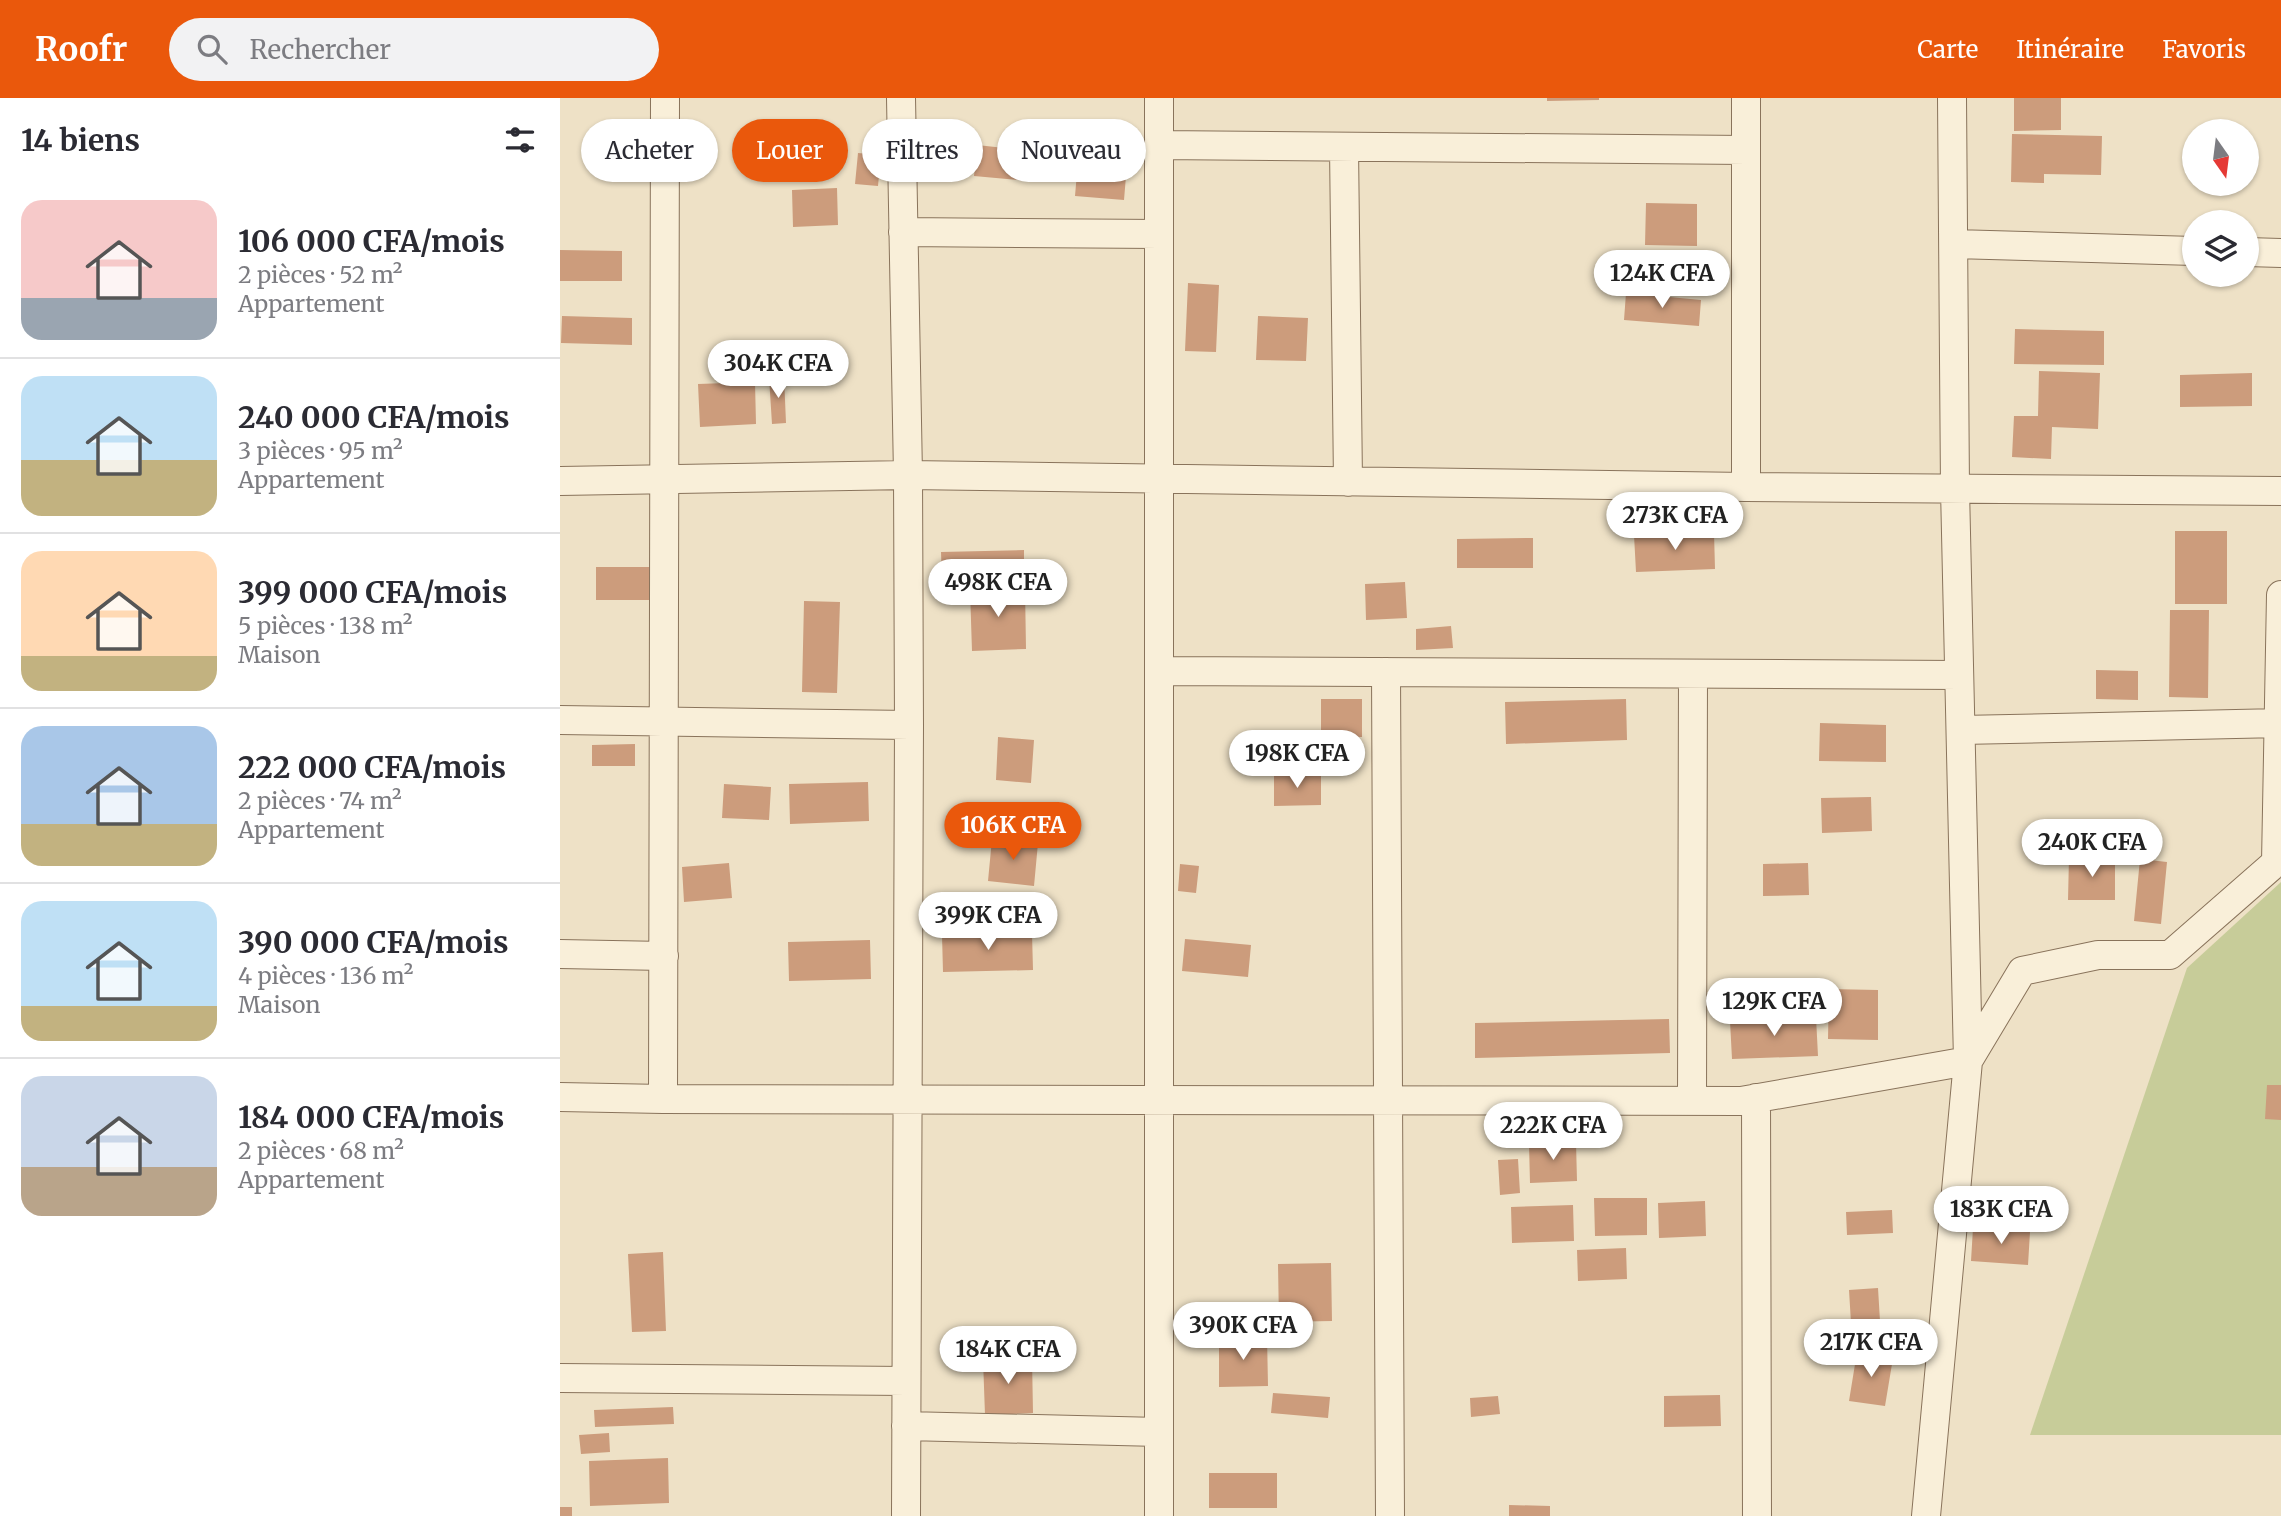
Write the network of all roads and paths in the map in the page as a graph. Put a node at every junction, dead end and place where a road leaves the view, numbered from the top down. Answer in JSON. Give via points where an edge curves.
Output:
{"nodes":[{"id":1,"x":665,"y":98,"type":"edge"},
{"id":2,"x":901,"y":98,"type":"edge"},
{"id":3,"x":1159,"y":98,"type":"edge"},
{"id":4,"x":1746,"y":98,"type":"edge"},
{"id":5,"x":1952,"y":98,"type":"edge"},
{"id":6,"x":1159,"y":145,"type":"junction"},
{"id":7,"x":1344,"y":147,"type":"junction"},
{"id":8,"x":1746,"y":150,"type":"junction"},
{"id":9,"x":903,"y":232,"type":"junction"},
{"id":10,"x":1159,"y":234,"type":"junction"},
{"id":11,"x":1954,"y":244,"type":"junction"},
{"id":12,"x":2182,"y":251,"type":"edge"},
{"id":13,"x":2259,"y":252,"type":"edge"},
{"id":14,"x":2281,"y":253,"type":"edge"},
{"id":15,"x":908,"y":475,"type":"junction"},
{"id":16,"x":664,"y":479,"type":"junction"},
{"id":17,"x":1160,"y":479,"type":"junction"},
{"id":18,"x":560,"y":481,"type":"edge"},
{"id":19,"x":1348,"y":482,"type":"junction"},
{"id":20,"x":1746,"y":487,"type":"junction"},
{"id":21,"x":1955,"y":489,"type":"junction"},
{"id":22,"x":2281,"y":491,"type":"edge"},
{"id":23,"x":2281,"y":595,"type":"edge"},
{"id":24,"x":1159,"y":671,"type":"junction"},
{"id":25,"x":1386,"y":672,"type":"junction"},
{"id":26,"x":1692,"y":674,"type":"junction"},
{"id":27,"x":1959,"y":675,"type":"junction"},
{"id":28,"x":560,"y":720,"type":"edge"},
{"id":29,"x":664,"y":722,"type":"junction"},
{"id":30,"x":2280,"y":723,"type":"edge"},
{"id":31,"x":909,"y":725,"type":"junction"},
{"id":32,"x":1961,"y":730,"type":"junction"},
{"id":33,"x":2278,"y":861,"type":"edge"},
{"id":34,"x":560,"y":954,"type":"edge"},
{"id":35,"x":664,"y":956,"type":"junction"},
{"id":36,"x":1968,"y":1061,"type":"junction"},
{"id":37,"x":560,"y":1097,"type":"edge"},
{"id":38,"x":1756,"y":1098,"type":"junction"},
{"id":39,"x":663,"y":1099,"type":"junction"},
{"id":40,"x":908,"y":1099,"type":"junction"},
{"id":41,"x":1159,"y":1099,"type":"junction"},
{"id":42,"x":1388,"y":1100,"type":"junction"},
{"id":43,"x":1692,"y":1101,"type":"junction"},
{"id":44,"x":560,"y":1378,"type":"edge"},
{"id":45,"x":906,"y":1381,"type":"junction"},
{"id":46,"x":906,"y":1426,"type":"junction"},
{"id":47,"x":1159,"y":1432,"type":"junction"},
{"id":48,"x":906,"y":1516,"type":"edge"},
{"id":49,"x":1159,"y":1516,"type":"edge"},
{"id":50,"x":1390,"y":1516,"type":"edge"},
{"id":51,"x":1757,"y":1516,"type":"edge"},
{"id":52,"x":1926,"y":1516,"type":"edge"}],
"edges":[{"from":1,"to":16,"type":"street"},
{"from":2,"to":9,"type":"street"},
{"from":3,"to":6,"type":"street"},
{"from":4,"to":8,"type":"street"},
{"from":5,"to":11,"type":"street"},
{"from":6,"to":7,"type":"street"},
{"from":6,"to":10,"type":"street"},
{"from":7,"to":8,"type":"street"},
{"from":7,"to":19,"type":"street"},
{"from":8,"to":20,"type":"street"},
{"from":9,"to":10,"type":"street"},
{"from":9,"to":15,"type":"street"},
{"from":10,"to":17,"type":"street"},
{"from":11,"to":12,"type":"street"},
{"from":11,"to":21,"type":"street"},
{"from":13,"to":14,"type":"street"},
{"from":15,"to":16,"type":"street"},
{"from":15,"to":17,"type":"street"},
{"from":15,"to":31,"type":"street"},
{"from":16,"to":18,"type":"street"},
{"from":16,"to":29,"type":"street"},
{"from":17,"to":19,"type":"street"},
{"from":17,"to":24,"type":"street"},
{"from":19,"to":20,"type":"street"},
{"from":20,"to":21,"type":"street"},
{"from":21,"to":22,"type":"street"},
{"from":21,"to":27,"type":"street"},
{"from":23,"to":30,"type":"street"},
{"from":24,"to":25,"type":"street"},
{"from":24,"to":41,"type":"street"},
{"from":25,"to":26,"type":"street"},
{"from":25,"to":42,"type":"street"},
{"from":26,"to":27,"type":"street"},
{"from":26,"to":43,"type":"street"},
{"from":27,"to":32,"type":"street"},
{"from":28,"to":29,"type":"street"},
{"from":29,"to":31,"type":"street"},
{"from":29,"to":35,"type":"street"},
{"from":30,"to":32,"type":"street"},
{"from":30,"to":33,"type":"street"},
{"from":31,"to":40,"type":"street"},
{"from":32,"to":36,"type":"street"},
{"from":33,"to":36,"type":"street","via":[[2170,955],[2098,955],[2022,971]]},
{"from":34,"to":35,"type":"street"},
{"from":35,"to":39,"type":"street"},
{"from":36,"to":38,"type":"street"},
{"from":36,"to":52,"type":"street"},
{"from":37,"to":39,"type":"street"},
{"from":38,"to":43,"type":"street"},
{"from":38,"to":51,"type":"street"},
{"from":39,"to":40,"type":"street"},
{"from":40,"to":41,"type":"street"},
{"from":40,"to":45,"type":"street"},
{"from":41,"to":42,"type":"street"},
{"from":41,"to":47,"type":"street"},
{"from":42,"to":43,"type":"street"},
{"from":42,"to":50,"type":"street"},
{"from":44,"to":45,"type":"street"},
{"from":45,"to":46,"type":"street"},
{"from":46,"to":47,"type":"street"},
{"from":46,"to":48,"type":"street"},
{"from":47,"to":49,"type":"street"}]}
